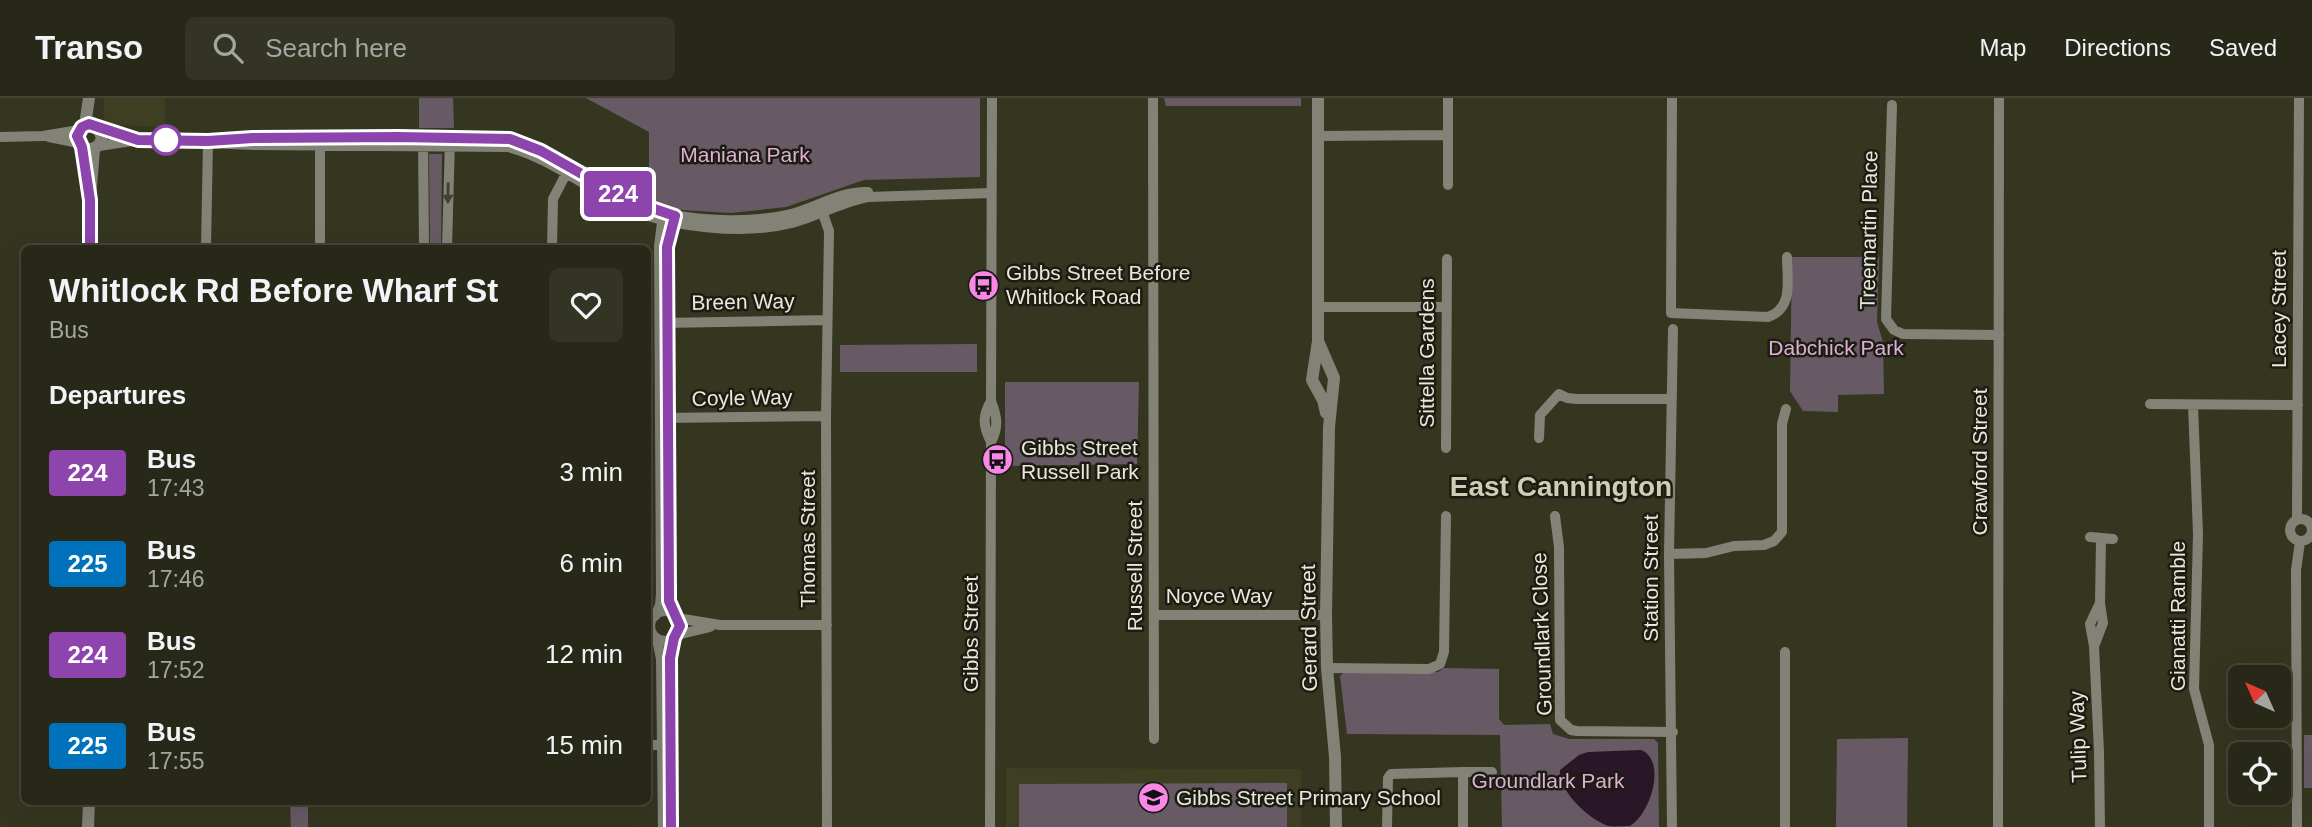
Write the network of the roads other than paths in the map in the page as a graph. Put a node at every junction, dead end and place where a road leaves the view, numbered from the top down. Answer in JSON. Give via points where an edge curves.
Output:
{"nodes":[{"id":1,"x":91,"y":98,"type":"edge"},
{"id":2,"x":992,"y":98,"type":"edge"},
{"id":3,"x":1153,"y":98,"type":"edge"},
{"id":4,"x":1318,"y":98,"type":"edge"},
{"id":5,"x":1448,"y":98,"type":"edge"},
{"id":6,"x":1672,"y":98,"type":"edge"},
{"id":7,"x":1999,"y":98,"type":"edge"},
{"id":8,"x":2299,"y":98,"type":"edge"},
{"id":9,"x":1892,"y":105,"type":"dead end"},
{"id":10,"x":1448,"y":135,"type":"junction"},
{"id":11,"x":1318,"y":136,"type":"junction"},
{"id":12,"x":0,"y":137,"type":"edge"},
{"id":13,"x":89,"y":137,"type":"junction"},
{"id":14,"x":138,"y":140,"type":"junction"},
{"id":15,"x":208,"y":141,"type":"junction"},
{"id":16,"x":320,"y":141,"type":"junction"},
{"id":17,"x":423,"y":142,"type":"junction"},
{"id":18,"x":450,"y":142,"type":"junction"},
{"id":19,"x":567,"y":171,"type":"junction"},
{"id":20,"x":1448,"y":184,"type":"dead end"},
{"id":21,"x":991,"y":193,"type":"junction"},
{"id":22,"x":815,"y":210,"type":"junction"},
{"id":23,"x":668,"y":218,"type":"junction"},
{"id":24,"x":90,"y":245,"type":"edge"},
{"id":25,"x":206,"y":245,"type":"edge"},
{"id":26,"x":320,"y":245,"type":"edge"},
{"id":27,"x":424,"y":245,"type":"edge"},
{"id":28,"x":447,"y":245,"type":"edge"},
{"id":29,"x":552,"y":245,"type":"edge"},
{"id":30,"x":1787,"y":257,"type":"dead end"},
{"id":31,"x":1447,"y":259,"type":"dead end"},
{"id":32,"x":1318,"y":307,"type":"junction"},
{"id":33,"x":1447,"y":307,"type":"junction"},
{"id":34,"x":827,"y":320,"type":"junction"},
{"id":35,"x":663,"y":323,"type":"junction"},
{"id":36,"x":1673,"y":329,"type":"dead end"},
{"id":37,"x":1999,"y":335,"type":"junction"},
{"id":38,"x":1318,"y":341,"type":"junction"},
{"id":39,"x":664,"y":384,"type":"junction"},
{"id":40,"x":651,"y":385,"type":"edge"},
{"id":41,"x":1672,"y":398,"type":"junction"},
{"id":42,"x":2150,"y":404,"type":"dead end"},
{"id":43,"x":2193,"y":405,"type":"junction"},
{"id":44,"x":2298,"y":405,"type":"junction"},
{"id":45,"x":1786,"y":409,"type":"dead end"},
{"id":46,"x":826,"y":416,"type":"junction"},
{"id":47,"x":664,"y":418,"type":"junction"},
{"id":48,"x":1329,"y":428,"type":"junction"},
{"id":49,"x":1539,"y":438,"type":"dead end"},
{"id":50,"x":1446,"y":448,"type":"dead end"},
{"id":51,"x":1446,"y":516,"type":"dead end"},
{"id":52,"x":1555,"y":516,"type":"dead end"},
{"id":53,"x":2297,"y":519,"type":"junction"},
{"id":54,"x":2113,"y":539,"type":"dead end"},
{"id":55,"x":2300,"y":542,"type":"junction"},
{"id":56,"x":1669,"y":554,"type":"junction"},
{"id":57,"x":1154,"y":615,"type":"junction"},
{"id":58,"x":1326,"y":615,"type":"junction"},
{"id":59,"x":676,"y":616,"type":"junction"},
{"id":60,"x":651,"y":619,"type":"edge"},
{"id":61,"x":720,"y":625,"type":"junction"},
{"id":62,"x":827,"y":625,"type":"junction"},
{"id":63,"x":653,"y":637,"type":"edge"},
{"id":64,"x":676,"y":637,"type":"junction"},
{"id":65,"x":1785,"y":652,"type":"dead end"},
{"id":66,"x":1327,"y":668,"type":"junction"},
{"id":67,"x":1673,"y":732,"type":"junction"},
{"id":68,"x":1154,"y":740,"type":"dead end"},
{"id":69,"x":651,"y":745,"type":"edge"},
{"id":70,"x":666,"y":745,"type":"junction"},
{"id":71,"x":1464,"y":772,"type":"junction"},
{"id":72,"x":1492,"y":772,"type":"dead end"},
{"id":73,"x":89,"y":805,"type":"edge"},
{"id":74,"x":88,"y":827,"type":"edge"},
{"id":75,"x":663,"y":827,"type":"edge"},
{"id":76,"x":671,"y":827,"type":"edge"},
{"id":77,"x":828,"y":827,"type":"edge"},
{"id":78,"x":990,"y":827,"type":"edge"},
{"id":79,"x":1336,"y":827,"type":"edge"},
{"id":80,"x":1387,"y":827,"type":"edge"},
{"id":81,"x":1463,"y":827,"type":"edge"},
{"id":82,"x":1672,"y":827,"type":"edge"},
{"id":83,"x":1785,"y":827,"type":"edge"},
{"id":84,"x":1998,"y":827,"type":"edge"},
{"id":85,"x":2100,"y":827,"type":"edge"},
{"id":86,"x":2209,"y":827,"type":"edge"},
{"id":87,"x":2297,"y":827,"type":"edge"}],
"edges":[{"from":1,"to":13,"type":"street"},
{"from":2,"to":21,"type":"street","name":"Gibbs Street"},
{"from":3,"to":57,"type":"street","name":"Russell Street"},
{"from":4,"to":11,"type":"street","name":"Gerard Street"},
{"from":5,"to":10,"type":"street"},
{"from":6,"to":30,"type":"street","via":[[1671,313],[1777,314],[1787,295]]},
{"from":7,"to":37,"type":"street","name":"Crawford Street"},
{"from":8,"to":44,"type":"street","name":"Lacey Street"},
{"from":9,"to":37,"type":"street","name":"Treemartin Place","via":[[1886,319],[1903,334]]},
{"from":10,"to":11,"type":"street"},
{"from":10,"to":20,"type":"street"},
{"from":11,"to":32,"type":"street","name":"Gerard Street"},
{"from":12,"to":13,"type":"street"},
{"from":13,"to":14,"type":"street"},
{"from":13,"to":14,"type":"street"},
{"from":13,"to":24,"type":"street"},
{"from":14,"to":15,"type":"street"},
{"from":15,"to":16,"type":"street","via":[[254,145]]},
{"from":15,"to":25,"type":"street"},
{"from":16,"to":17,"type":"street"},
{"from":16,"to":26,"type":"street"},
{"from":17,"to":18,"type":"street"},
{"from":17,"to":27,"type":"street"},
{"from":18,"to":19,"type":"street","via":[[519,149]]},
{"from":18,"to":28,"type":"street","one_way":true},
{"from":19,"to":23,"type":"street","via":[[625,207]]},
{"from":19,"to":29,"type":"street","via":[[553,199]]},
{"from":21,"to":22,"type":"street","via":[[855,192]]},
{"from":21,"to":78,"type":"street","name":"Gibbs Street","via":[[991,401],[997,427],[991,442]]},
{"from":22,"to":23,"type":"street","via":[[768,218]]},
{"from":22,"to":34,"type":"street","name":"Thomas Street","via":[[828,232]]},
{"from":23,"to":35,"type":"street"},
{"from":31,"to":33,"type":"street","name":"Sittella Gardens"},
{"from":32,"to":33,"type":"street"},
{"from":32,"to":38,"type":"street","name":"Gerard Street"},
{"from":33,"to":50,"type":"street","name":"Sittella Gardens"},
{"from":34,"to":35,"type":"street","name":"Breen Way"},
{"from":34,"to":46,"type":"street","name":"Thomas Street"},
{"from":35,"to":39,"type":"street"},
{"from":36,"to":41,"type":"street","name":"Station Street"},
{"from":37,"to":84,"type":"street","name":"Crawford Street"},
{"from":38,"to":48,"type":"street","name":"Gerard Street","via":[[1334,378]]},
{"from":38,"to":48,"type":"street","name":"Gerard Street","via":[[1312,380]]},
{"from":39,"to":40,"type":"street"},
{"from":39,"to":47,"type":"street"},
{"from":41,"to":49,"type":"street","via":[[1577,399],[1559,394],[1540,415]]},
{"from":41,"to":56,"type":"street","name":"Station Street"},
{"from":42,"to":43,"type":"street"},
{"from":43,"to":44,"type":"street"},
{"from":43,"to":86,"type":"street","name":"Gianatti Ramble","via":[[2198,534],[2194,689],[2209,745]]},
{"from":44,"to":53,"type":"street","name":"Lacey Street"},
{"from":45,"to":56,"type":"street","via":[[1782,424],[1782,532],[1764,545]]},
{"from":46,"to":47,"type":"street","name":"Coyle Way"},
{"from":46,"to":62,"type":"street","name":"Thomas Street"},
{"from":47,"to":59,"type":"street","via":[[669,593]]},
{"from":47,"to":60,"type":"street","via":[[661,594]]},
{"from":48,"to":58,"type":"street","name":"Gerard Street"},
{"from":51,"to":66,"type":"street","via":[[1444,652],[1440,664],[1429,669]]},
{"from":52,"to":67,"type":"street","name":"Groundlark Close","via":[[1560,720],[1577,731]]},
{"from":53,"to":55,"type":"street","via":[[2290,534]]},
{"from":53,"to":55,"type":"street","via":[[2306,520],[2312,528],[2310,537]]},
{"from":54,"to":85,"type":"street","name":"Tulip Way","via":[[2096,538],[2100,603],[2090,624]]},
{"from":55,"to":87,"type":"street"},
{"from":56,"to":67,"type":"street","name":"Station Street"},
{"from":57,"to":58,"type":"street","name":"Noyce Way"},
{"from":57,"to":68,"type":"street","name":"Russell Street"},
{"from":58,"to":66,"type":"street","name":"Gerard Street"},
{"from":59,"to":60,"type":"street","via":[[666,612]]},
{"from":59,"to":61,"type":"street"},
{"from":59,"to":64,"type":"street","via":[[680,626]]},
{"from":60,"to":63,"type":"street"},
{"from":61,"to":62,"type":"street"},
{"from":61,"to":64,"type":"street"},
{"from":62,"to":77,"type":"street","name":"Thomas Street"},
{"from":63,"to":64,"type":"street","via":[[664,641]]},
{"from":63,"to":70,"type":"street","via":[[661,659]]},
{"from":64,"to":70,"type":"street","via":[[670,658]]},
{"from":65,"to":83,"type":"street"},
{"from":66,"to":79,"type":"street","name":"Gerard Street","via":[[1335,747]]},
{"from":67,"to":82,"type":"street","name":"Station Street"},
{"from":69,"to":70,"type":"street"},
{"from":70,"to":75,"type":"street"},
{"from":70,"to":76,"type":"street"},
{"from":71,"to":72,"type":"street"},
{"from":71,"to":80,"type":"street","via":[[1391,774]]},
{"from":71,"to":81,"type":"street"},
{"from":73,"to":74,"type":"street"}]}
